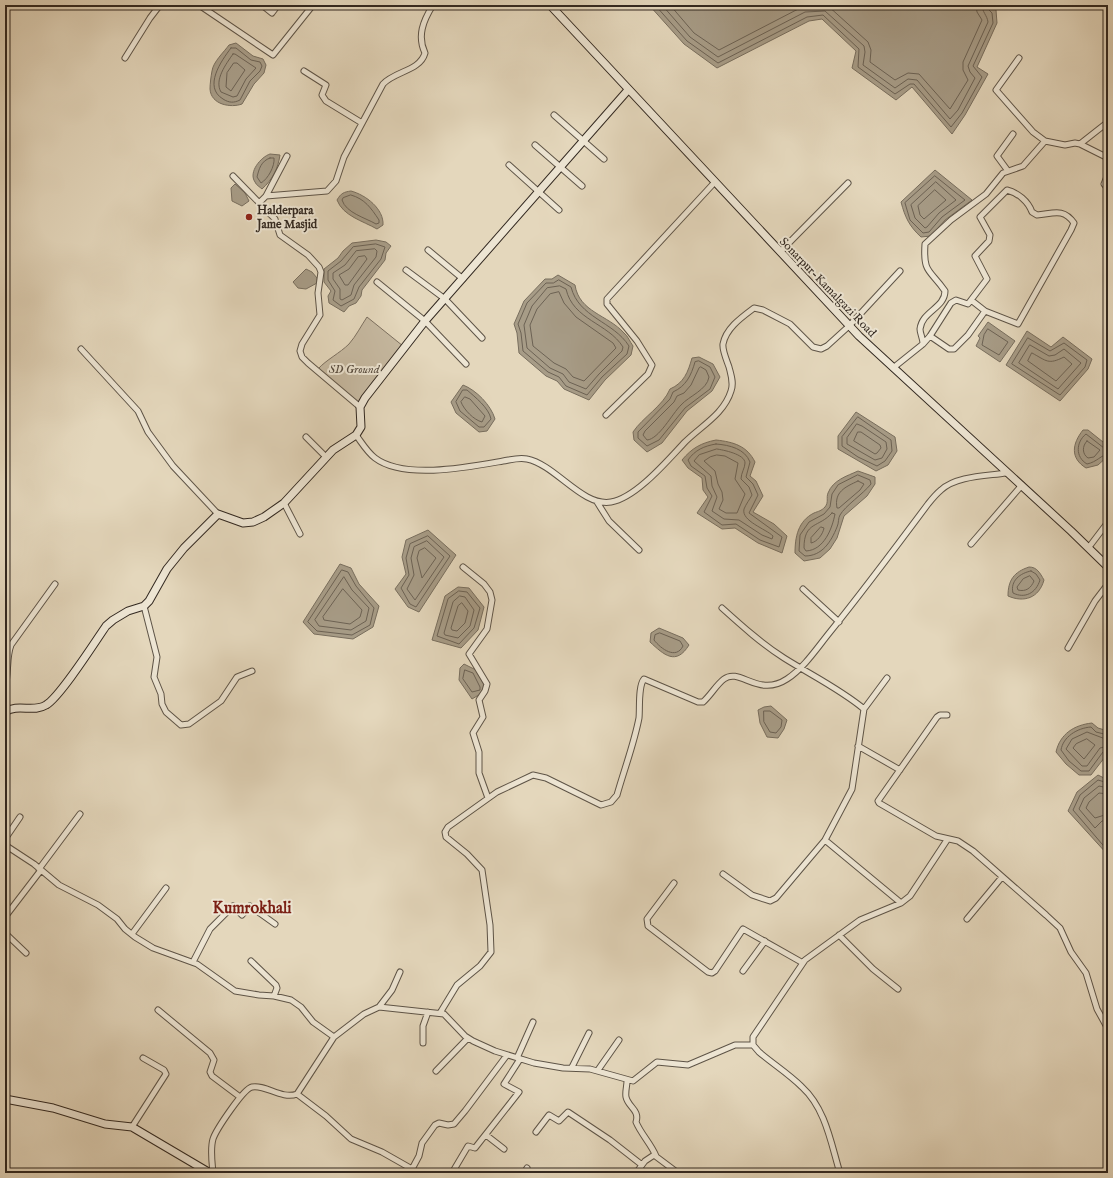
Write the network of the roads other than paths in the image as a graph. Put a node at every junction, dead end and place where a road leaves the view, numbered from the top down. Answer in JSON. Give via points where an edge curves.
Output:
{"nodes":[{"id":1,"x":160,"y":5,"type":"edge"},
{"id":2,"x":199,"y":5,"type":"edge"},
{"id":3,"x":262,"y":5,"type":"edge"},
{"id":4,"x":278,"y":5,"type":"edge"},
{"id":5,"x":313,"y":5,"type":"edge"},
{"id":6,"x":433,"y":5,"type":"edge"},
{"id":7,"x":550,"y":5,"type":"edge"},
{"id":8,"x":125,"y":58,"type":"dead end"},
{"id":9,"x":1019,"y":58,"type":"dead end"},
{"id":10,"x":304,"y":71,"type":"dead end"},
{"id":11,"x":628,"y":90,"type":"junction"},
{"id":12,"x":554,"y":115,"type":"dead end"},
{"id":13,"x":1108,"y":122,"type":"edge"},
{"id":14,"x":362,"y":123,"type":"junction"},
{"id":15,"x":1013,"y":134,"type":"dead end"},
{"id":16,"x":1045,"y":140,"type":"junction"},
{"id":17,"x":584,"y":141,"type":"junction"},
{"id":18,"x":1080,"y":144,"type":"junction"},
{"id":19,"x":535,"y":145,"type":"dead end"},
{"id":20,"x":287,"y":156,"type":"dead end"},
{"id":21,"x":1108,"y":158,"type":"edge"},
{"id":22,"x":604,"y":159,"type":"dead end"},
{"id":23,"x":509,"y":165,"type":"dead end"},
{"id":24,"x":560,"y":168,"type":"junction"},
{"id":25,"x":1008,"y":170,"type":"junction"},
{"id":26,"x":1108,"y":174,"type":"edge"},
{"id":27,"x":233,"y":176,"type":"dead end"},
{"id":28,"x":714,"y":182,"type":"junction"},
{"id":29,"x":848,"y":183,"type":"dead end"},
{"id":30,"x":582,"y":186,"type":"dead end"},
{"id":31,"x":1108,"y":189,"type":"edge"},
{"id":32,"x":538,"y":191,"type":"junction"},
{"id":33,"x":266,"y":196,"type":"junction"},
{"id":34,"x":259,"y":203,"type":"junction"},
{"id":35,"x":559,"y":210,"type":"dead end"},
{"id":36,"x":428,"y":250,"type":"dead end"},
{"id":37,"x":780,"y":252,"type":"junction"},
{"id":38,"x":406,"y":270,"type":"dead end"},
{"id":39,"x":900,"y":271,"type":"dead end"},
{"id":40,"x":462,"y":279,"type":"junction"},
{"id":41,"x":377,"y":282,"type":"dead end"},
{"id":42,"x":445,"y":299,"type":"junction"},
{"id":43,"x":971,"y":300,"type":"junction"},
{"id":44,"x":985,"y":311,"type":"junction"},
{"id":45,"x":425,"y":321,"type":"junction"},
{"id":46,"x":849,"y":326,"type":"junction"},
{"id":47,"x":930,"y":336,"type":"junction"},
{"id":48,"x":482,"y":338,"type":"dead end"},
{"id":49,"x":923,"y":344,"type":"junction"},
{"id":50,"x":81,"y":349,"type":"dead end"},
{"id":51,"x":466,"y":364,"type":"dead end"},
{"id":52,"x":893,"y":368,"type":"junction"},
{"id":53,"x":360,"y":407,"type":"junction"},
{"id":54,"x":606,"y":415,"type":"dead end"},
{"id":55,"x":356,"y":435,"type":"junction"},
{"id":56,"x":306,"y":437,"type":"dead end"},
{"id":57,"x":326,"y":457,"type":"junction"},
{"id":58,"x":1006,"y":473,"type":"junction"},
{"id":59,"x":1022,"y":485,"type":"junction"},
{"id":60,"x":597,"y":502,"type":"junction"},
{"id":61,"x":284,"y":503,"type":"junction"},
{"id":62,"x":218,"y":514,"type":"junction"},
{"id":63,"x":1108,"y":522,"type":"edge"},
{"id":64,"x":300,"y":534,"type":"dead end"},
{"id":65,"x":971,"y":544,"type":"dead end"},
{"id":66,"x":1088,"y":547,"type":"junction"},
{"id":67,"x":639,"y":550,"type":"dead end"},
{"id":68,"x":463,"y":566,"type":"dead end"},
{"id":69,"x":1108,"y":567,"type":"edge"},
{"id":70,"x":55,"y":584,"type":"dead end"},
{"id":71,"x":1108,"y":584,"type":"edge"},
{"id":72,"x":803,"y":589,"type":"dead end"},
{"id":73,"x":144,"y":606,"type":"junction"},
{"id":74,"x":722,"y":608,"type":"dead end"},
{"id":75,"x":839,"y":622,"type":"junction"},
{"id":76,"x":1068,"y":648,"type":"dead end"},
{"id":77,"x":800,"y":666,"type":"junction"},
{"id":78,"x":252,"y":671,"type":"dead end"},
{"id":79,"x":887,"y":678,"type":"dead end"},
{"id":80,"x":5,"y":687,"type":"edge"},
{"id":81,"x":864,"y":710,"type":"junction"},
{"id":82,"x":5,"y":712,"type":"edge"},
{"id":83,"x":947,"y":715,"type":"dead end"},
{"id":84,"x":858,"y":746,"type":"junction"},
{"id":85,"x":900,"y":770,"type":"junction"},
{"id":86,"x":488,"y":798,"type":"junction"},
{"id":87,"x":80,"y":814,"type":"dead end"},
{"id":88,"x":20,"y":816,"type":"dead end"},
{"id":89,"x":5,"y":839,"type":"edge"},
{"id":90,"x":825,"y":840,"type":"junction"},
{"id":91,"x":947,"y":840,"type":"junction"},
{"id":92,"x":5,"y":846,"type":"edge"},
{"id":93,"x":40,"y":870,"type":"junction"},
{"id":94,"x":722,"y":874,"type":"dead end"},
{"id":95,"x":1002,"y":877,"type":"junction"},
{"id":96,"x":674,"y":883,"type":"dead end"},
{"id":97,"x":166,"y":888,"type":"dead end"},
{"id":98,"x":901,"y":903,"type":"junction"},
{"id":99,"x":5,"y":917,"type":"edge"},
{"id":100,"x":967,"y":919,"type":"dead end"},
{"id":101,"x":275,"y":924,"type":"dead end"},
{"id":102,"x":5,"y":933,"type":"edge"},
{"id":103,"x":132,"y":934,"type":"junction"},
{"id":104,"x":839,"y":935,"type":"junction"},
{"id":105,"x":765,"y":941,"type":"junction"},
{"id":106,"x":26,"y":953,"type":"dead end"},
{"id":107,"x":251,"y":961,"type":"dead end"},
{"id":108,"x":193,"y":962,"type":"junction"},
{"id":109,"x":802,"y":963,"type":"junction"},
{"id":110,"x":743,"y":971,"type":"dead end"},
{"id":111,"x":400,"y":972,"type":"dead end"},
{"id":112,"x":898,"y":989,"type":"dead end"},
{"id":113,"x":274,"y":996,"type":"junction"},
{"id":114,"x":379,"y":1007,"type":"junction"},
{"id":115,"x":158,"y":1010,"type":"dead end"},
{"id":116,"x":428,"y":1012,"type":"junction"},
{"id":117,"x":440,"y":1013,"type":"junction"},
{"id":118,"x":533,"y":1022,"type":"dead end"},
{"id":119,"x":1108,"y":1029,"type":"edge"},
{"id":120,"x":589,"y":1033,"type":"dead end"},
{"id":121,"x":334,"y":1037,"type":"junction"},
{"id":122,"x":468,"y":1038,"type":"junction"},
{"id":123,"x":619,"y":1040,"type":"dead end"},
{"id":124,"x":423,"y":1043,"type":"dead end"},
{"id":125,"x":753,"y":1045,"type":"junction"},
{"id":126,"x":507,"y":1055,"type":"junction"},
{"id":127,"x":142,"y":1058,"type":"dead end"},
{"id":128,"x":518,"y":1058,"type":"junction"},
{"id":129,"x":572,"y":1068,"type":"junction"},
{"id":130,"x":598,"y":1070,"type":"junction"},
{"id":131,"x":436,"y":1072,"type":"dead end"},
{"id":132,"x":627,"y":1081,"type":"junction"},
{"id":133,"x":297,"y":1094,"type":"junction"},
{"id":134,"x":240,"y":1097,"type":"junction"},
{"id":135,"x":5,"y":1099,"type":"edge"},
{"id":136,"x":132,"y":1127,"type":"junction"},
{"id":137,"x":536,"y":1132,"type":"dead end"},
{"id":138,"x":486,"y":1135,"type":"junction"},
{"id":139,"x":504,"y":1149,"type":"dead end"},
{"id":140,"x":656,"y":1156,"type":"junction"},
{"id":141,"x":642,"y":1165,"type":"junction"},
{"id":142,"x":528,"y":1168,"type":"dead end"},
{"id":143,"x":412,"y":1171,"type":"edge"},
{"id":144,"x":210,"y":1173,"type":"edge"},
{"id":145,"x":213,"y":1173,"type":"edge"},
{"id":146,"x":452,"y":1173,"type":"edge"},
{"id":147,"x":524,"y":1173,"type":"edge"},
{"id":148,"x":636,"y":1173,"type":"edge"},
{"id":149,"x":678,"y":1173,"type":"edge"},
{"id":150,"x":840,"y":1173,"type":"edge"}],
"edges":[{"from":1,"to":8,"type":"street"},
{"from":2,"to":5,"type":"street","via":[[273,56]]},
{"from":3,"to":4,"type":"street","via":[[272,13]]},
{"from":6,"to":14,"type":"street","via":[[420,42],[425,53],[424,60],[387,79]]},
{"from":7,"to":11,"type":"street","name":"Sonarpur-Kamalgazi Road"},
{"from":9,"to":16,"type":"street","via":[[996,90],[1029,127]]},
{"from":10,"to":14,"type":"street","via":[[326,85],[322,95],[326,101]]},
{"from":11,"to":17,"type":"street"},
{"from":11,"to":28,"type":"street","name":"Sonarpur-Kamalgazi Road"},
{"from":12,"to":17,"type":"street"},
{"from":13,"to":18,"type":"street"},
{"from":14,"to":33,"type":"street","via":[[344,157],[336,181],[327,191]]},
{"from":15,"to":25,"type":"street","via":[[997,156]]},
{"from":16,"to":18,"type":"street","via":[[1064,145]]},
{"from":16,"to":25,"type":"street","via":[[1023,166]]},
{"from":17,"to":22,"type":"street"},
{"from":17,"to":24,"type":"street"},
{"from":18,"to":21,"type":"street"},
{"from":19,"to":24,"type":"street"},
{"from":20,"to":33,"type":"street"},
{"from":23,"to":32,"type":"street"},
{"from":24,"to":30,"type":"street"},
{"from":24,"to":32,"type":"street"},
{"from":25,"to":49,"type":"street","via":[[986,194],[951,220],[925,244],[925,266],[945,291],[945,296],[921,324]]},
{"from":26,"to":31,"type":"street","via":[[1104,184]]},
{"from":27,"to":34,"type":"street"},
{"from":28,"to":37,"type":"street","name":"Sonarpur-Kamalgazi Road"},
{"from":28,"to":54,"type":"street","via":[[607,299],[607,304],[641,346],[652,365],[648,374]]},
{"from":29,"to":37,"type":"street"},
{"from":32,"to":35,"type":"street"},
{"from":32,"to":40,"type":"street"},
{"from":33,"to":34,"type":"street"},
{"from":34,"to":53,"type":"street","via":[[274,219],[280,235],[308,255],[321,272],[318,293],[320,315],[302,344],[302,357]]},
{"from":36,"to":40,"type":"street"},
{"from":37,"to":46,"type":"street","name":"Sonarpur-Kamalgazi Road"},
{"from":38,"to":42,"type":"street"},
{"from":39,"to":46,"type":"street"},
{"from":40,"to":42,"type":"street"},
{"from":41,"to":45,"type":"street"},
{"from":42,"to":45,"type":"street"},
{"from":42,"to":48,"type":"street"},
{"from":43,"to":44,"type":"street"},
{"from":43,"to":44,"type":"street","via":[[987,279],[975,256],[989,241],[990,235],[980,217],[1007,190],[1023,199],[1037,215],[1056,211],[1071,219],[1074,223],[1072,230],[1018,324]]},
{"from":43,"to":47,"type":"street","via":[[968,304],[956,300],[951,303]]},
{"from":44,"to":47,"type":"street","via":[[954,349],[949,349]]},
{"from":45,"to":51,"type":"street"},
{"from":45,"to":53,"type":"street"},
{"from":46,"to":52,"type":"street","name":"Sonarpur-Kamalgazi Road"},
{"from":46,"to":60,"type":"street","via":[[821,349],[813,347],[790,324],[754,308],[728,331],[723,345],[732,378],[732,390],[717,414],[638,488],[618,500]]},
{"from":47,"to":49,"type":"street"},
{"from":49,"to":52,"type":"street"},
{"from":50,"to":62,"type":"street","via":[[138,410],[148,432],[173,466]]},
{"from":52,"to":58,"type":"street","name":"Sonarpur-Kamalgazi Road"},
{"from":53,"to":55,"type":"street","via":[[361,427]]},
{"from":55,"to":57,"type":"street"},
{"from":55,"to":60,"type":"street","via":[[376,459],[410,471],[471,467],[527,459],[550,469]]},
{"from":56,"to":57,"type":"street"},
{"from":57,"to":61,"type":"street"},
{"from":58,"to":59,"type":"street","name":"Sonarpur-Kamalgazi Road"},
{"from":58,"to":75,"type":"street","via":[[963,480],[941,489]]},
{"from":59,"to":65,"type":"street"},
{"from":59,"to":66,"type":"street","name":"Sonarpur-Kamalgazi Road"},
{"from":60,"to":67,"type":"street","via":[[609,521]]},
{"from":61,"to":62,"type":"street","via":[[253,522],[243,523]]},
{"from":61,"to":64,"type":"street"},
{"from":62,"to":73,"type":"street","via":[[170,565],[155,593]]},
{"from":63,"to":66,"type":"street"},
{"from":66,"to":69,"type":"street","name":"Sonarpur-Kamalgazi Road"},
{"from":68,"to":86,"type":"street","via":[[484,584],[492,600],[488,629],[470,654],[487,684],[486,691],[479,700],[483,717],[473,733],[479,752],[479,773]]},
{"from":70,"to":80,"type":"street","via":[[11,645]]},
{"from":71,"to":76,"type":"street","via":[[1095,601]]},
{"from":72,"to":75,"type":"street"},
{"from":73,"to":78,"type":"street","via":[[156,651],[154,677],[162,704],[166,712],[181,725],[189,724],[221,701],[238,677]]},
{"from":73,"to":82,"type":"street","via":[[128,611],[109,623],[47,705],[16,707]]},
{"from":74,"to":77,"type":"street","via":[[765,644]]},
{"from":75,"to":77,"type":"street"},
{"from":77,"to":81,"type":"street","via":[[849,697]]},
{"from":77,"to":86,"type":"street","via":[[775,686],[758,685],[730,676],[724,679],[703,702],[644,679],[634,736],[617,795],[611,802],[601,805],[546,778],[533,775]]},
{"from":79,"to":81,"type":"street"},
{"from":81,"to":84,"type":"street"},
{"from":83,"to":85,"type":"street","via":[[937,717]]},
{"from":84,"to":85,"type":"street"},
{"from":84,"to":90,"type":"street","via":[[852,789]]},
{"from":85,"to":91,"type":"street","via":[[879,803],[903,819]]},
{"from":86,"to":117,"type":"street","via":[[448,827],[445,835],[482,870],[491,952],[480,966],[457,985]]},
{"from":87,"to":93,"type":"street"},
{"from":88,"to":89,"type":"street"},
{"from":90,"to":94,"type":"street","via":[[770,901],[752,895]]},
{"from":90,"to":98,"type":"street"},
{"from":91,"to":95,"type":"street","via":[[958,841],[973,851]]},
{"from":91,"to":98,"type":"street","via":[[916,890]]},
{"from":92,"to":93,"type":"street"},
{"from":93,"to":99,"type":"street"},
{"from":93,"to":103,"type":"street","via":[[59,885],[98,905]]},
{"from":95,"to":100,"type":"street"},
{"from":95,"to":119,"type":"street","via":[[1060,928],[1071,952],[1086,974],[1097,1009]]},
{"from":96,"to":105,"type":"street","via":[[646,923],[708,972],[715,971],[743,929]]},
{"from":97,"to":103,"type":"street"},
{"from":98,"to":104,"type":"street","via":[[860,920]]},
{"from":101,"to":108,"type":"street","via":[[250,906],[242,914],[233,906],[210,929]]},
{"from":102,"to":106,"type":"street"},
{"from":103,"to":108,"type":"street","via":[[164,954]]},
{"from":104,"to":109,"type":"street"},
{"from":104,"to":112,"type":"street","via":[[873,969]]},
{"from":105,"to":109,"type":"street"},
{"from":105,"to":110,"type":"street"},
{"from":107,"to":113,"type":"street","via":[[276,985]]},
{"from":108,"to":113,"type":"street","via":[[235,991]]},
{"from":109,"to":125,"type":"street","via":[[757,1029]]},
{"from":111,"to":114,"type":"street","via":[[392,990]]},
{"from":113,"to":121,"type":"street","via":[[297,1003],[310,1019]]},
{"from":114,"to":116,"type":"street","via":[[418,1013]]},
{"from":114,"to":121,"type":"street","via":[[364,1014]]},
{"from":115,"to":134,"type":"street","via":[[210,1053],[214,1060],[210,1072],[212,1076]]},
{"from":116,"to":117,"type":"street"},
{"from":116,"to":124,"type":"street","via":[[423,1026]]},
{"from":117,"to":122,"type":"street","via":[[448,1017]]},
{"from":118,"to":128,"type":"street"},
{"from":120,"to":129,"type":"street"},
{"from":121,"to":133,"type":"street"},
{"from":122,"to":126,"type":"street"},
{"from":122,"to":131,"type":"street"},
{"from":123,"to":130,"type":"street"},
{"from":125,"to":132,"type":"street","via":[[735,1045],[688,1065],[657,1062],[638,1079]]},
{"from":125,"to":150,"type":"street","via":[[758,1052],[803,1087],[816,1105],[827,1128]]},
{"from":126,"to":128,"type":"street"},
{"from":126,"to":143,"type":"street","via":[[454,1124],[435,1125],[422,1143]]},
{"from":127,"to":136,"type":"street","via":[[164,1070],[166,1074]]},
{"from":128,"to":129,"type":"street"},
{"from":128,"to":138,"type":"street","via":[[504,1084],[519,1092]]},
{"from":129,"to":130,"type":"street"},
{"from":130,"to":132,"type":"street"},
{"from":132,"to":140,"type":"street","via":[[626,1097],[636,1111],[638,1129],[651,1144]]},
{"from":133,"to":134,"type":"street","via":[[290,1096],[252,1087]]},
{"from":133,"to":143,"type":"street","via":[[351,1139],[382,1152]]},
{"from":134,"to":145,"type":"street","via":[[213,1139]]},
{"from":135,"to":136,"type":"street","via":[[53,1108],[105,1124]]},
{"from":136,"to":144,"type":"street"},
{"from":137,"to":141,"type":"street","via":[[549,1114],[559,1121],[568,1112],[615,1143]]},
{"from":138,"to":139,"type":"street"},
{"from":138,"to":146,"type":"street","via":[[476,1148],[468,1146]]},
{"from":140,"to":141,"type":"street","via":[[651,1156]]},
{"from":140,"to":149,"type":"street"},
{"from":141,"to":148,"type":"street"},
{"from":142,"to":147,"type":"street"}]}
